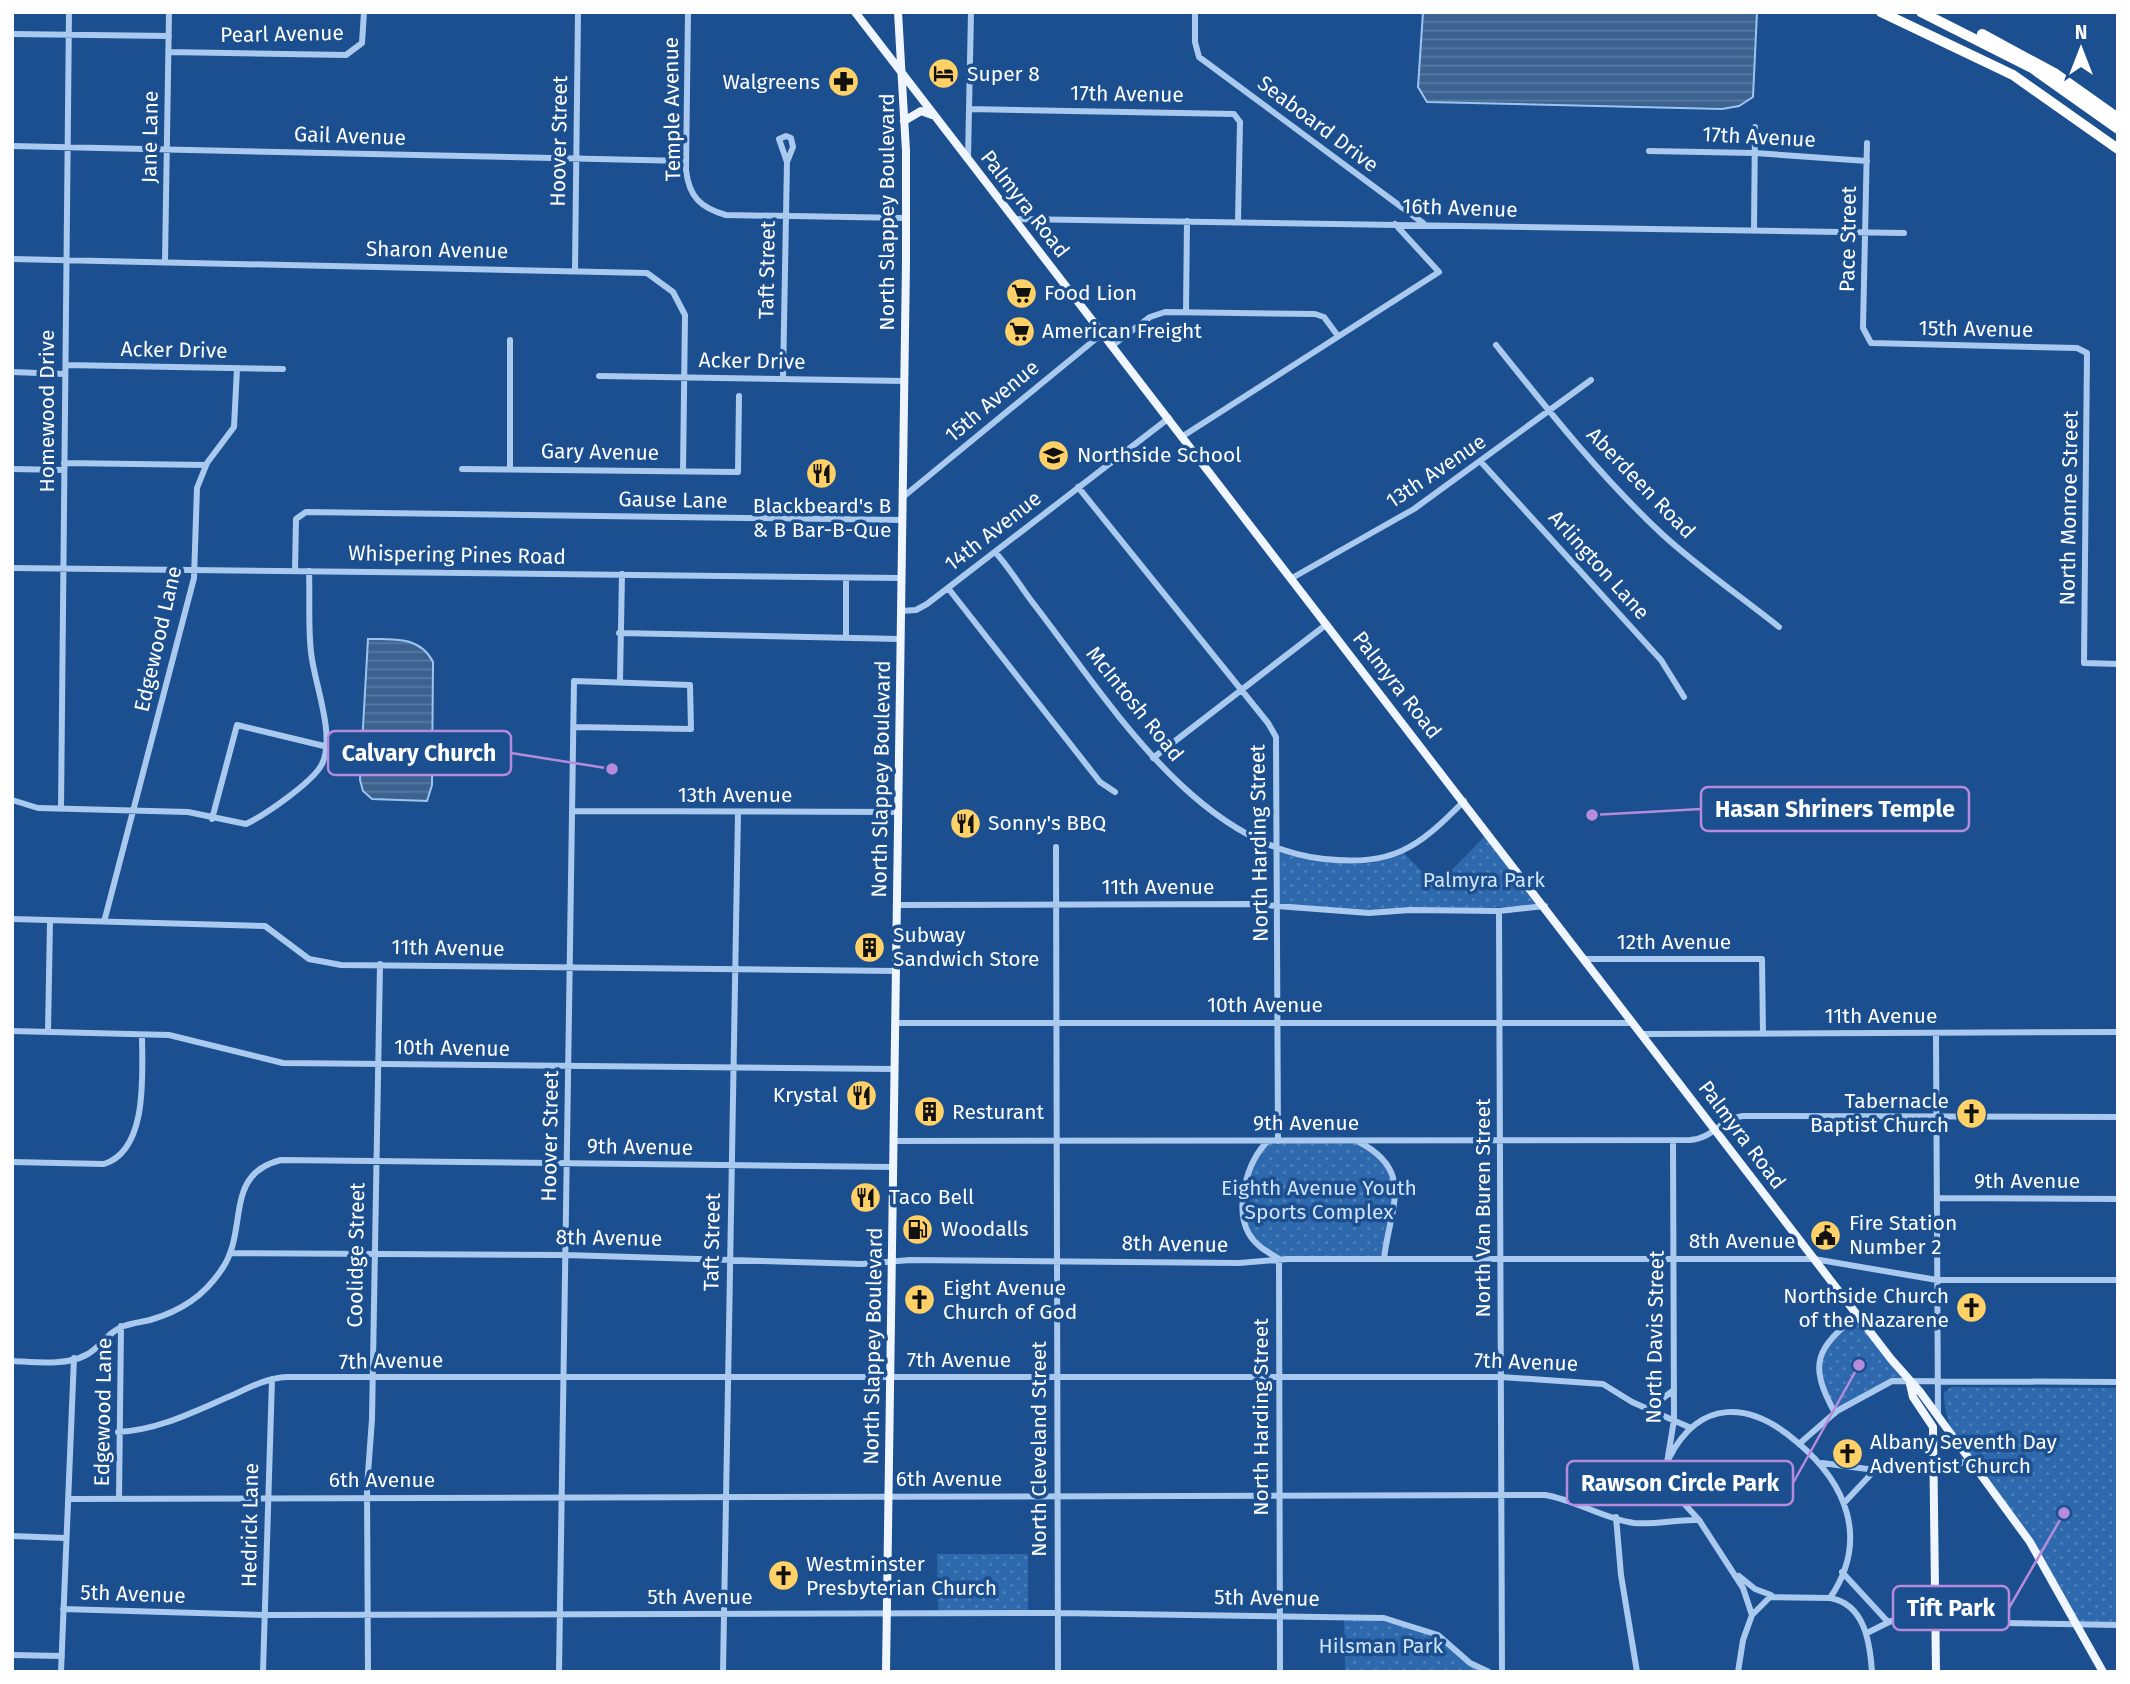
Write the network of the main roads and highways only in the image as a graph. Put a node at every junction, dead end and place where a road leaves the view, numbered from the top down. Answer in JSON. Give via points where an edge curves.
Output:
{"nodes":[{"id":1,"x":855,"y":12,"type":"edge"},
{"id":2,"x":898,"y":12,"type":"edge"},
{"id":3,"x":1881,"y":12,"type":"edge"},
{"id":4,"x":1922,"y":12,"type":"edge"},
{"id":5,"x":903,"y":74,"type":"junction"},
{"id":6,"x":935,"y":116,"type":"junction"},
{"id":7,"x":2118,"y":118,"type":"edge"},
{"id":8,"x":904,"y":121,"type":"junction"},
{"id":9,"x":2118,"y":129,"type":"edge"},
{"id":10,"x":2118,"y":149,"type":"edge"},
{"id":11,"x":1910,"y":1382,"type":"junction"},
{"id":12,"x":886,"y":1672,"type":"edge"},
{"id":13,"x":1936,"y":1672,"type":"edge"},
{"id":14,"x":2103,"y":1672,"type":"edge"}],
"edges":[{"from":1,"to":5,"type":"main road","name":"Palmyra Road"},
{"from":2,"to":5,"type":"main road","name":"North Slappey Boulevard"},
{"from":3,"to":10,"type":"highway","via":[[2013,75]]},
{"from":4,"to":7,"type":"highway","via":[[2009,47]]},
{"from":4,"to":9,"type":"highway","via":[[2032,68]]},
{"from":5,"to":6,"type":"main road","name":"Palmyra Road"},
{"from":5,"to":8,"type":"main road","name":"North Slappey Boulevard"},
{"from":6,"to":8,"type":"main road","via":[[921,111]]},
{"from":6,"to":11,"type":"main road","name":"Palmyra Road"},
{"from":8,"to":12,"type":"main road","name":"North Slappey Boulevard","via":[[903,520]]},
{"from":11,"to":13,"type":"main road","name":"Palmyra Road","via":[[1913,1397],[1933,1426]]},
{"from":11,"to":14,"type":"main road","name":"Palmyra Road","via":[[2030,1542]]}]}
